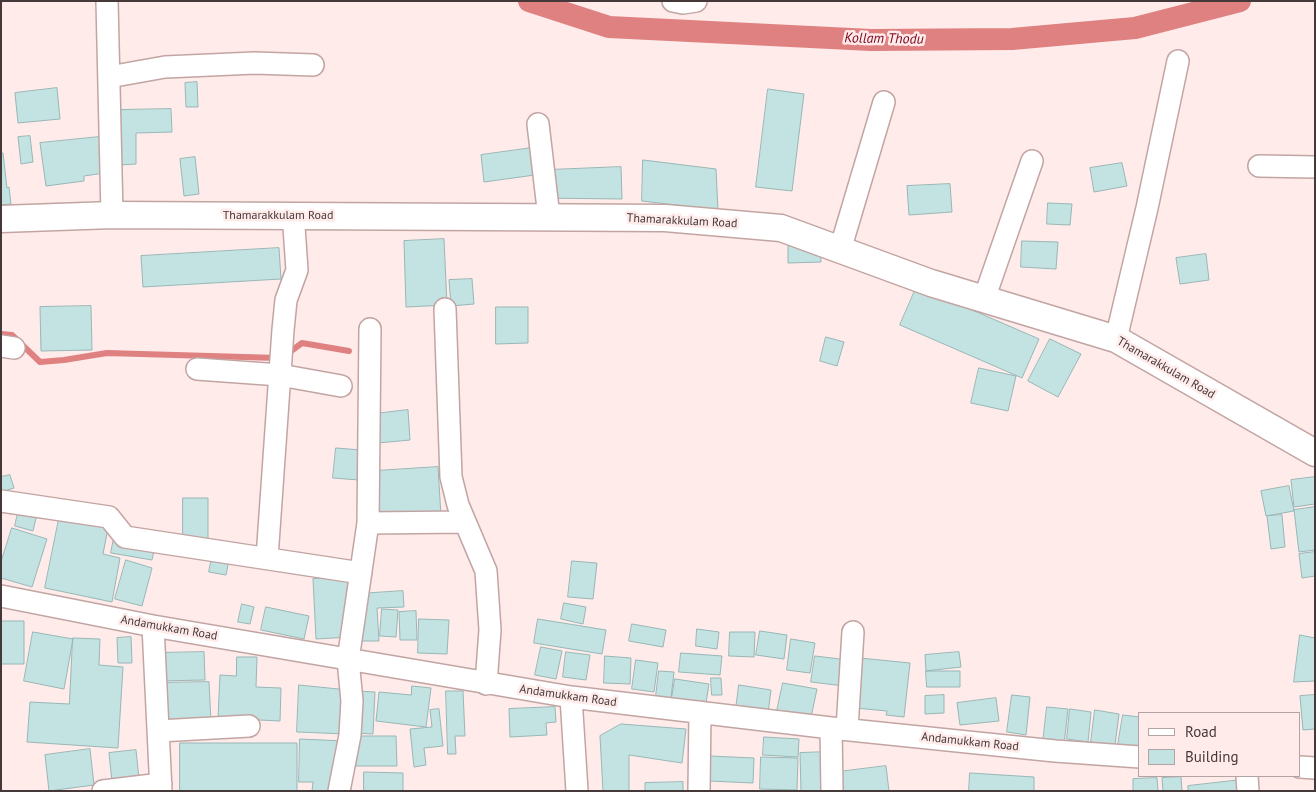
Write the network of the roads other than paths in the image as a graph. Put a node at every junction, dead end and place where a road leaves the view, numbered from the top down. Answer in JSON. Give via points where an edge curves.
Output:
{"nodes":[{"id":1,"x":107,"y":1,"type":"edge"},
{"id":2,"x":1178,"y":61,"type":"dead end"},
{"id":3,"x":313,"y":65,"type":"dead end"},
{"id":4,"x":109,"y":77,"type":"junction"},
{"id":5,"x":884,"y":102,"type":"dead end"},
{"id":6,"x":538,"y":124,"type":"dead end"},
{"id":7,"x":1032,"y":162,"type":"dead end"},
{"id":8,"x":1259,"y":166,"type":"dead end"},
{"id":9,"x":1315,"y":167,"type":"edge"},
{"id":10,"x":112,"y":215,"type":"junction"},
{"id":11,"x":549,"y":217,"type":"junction"},
{"id":12,"x":1,"y":219,"type":"edge"},
{"id":13,"x":294,"y":227,"type":"dead end"},
{"id":14,"x":840,"y":250,"type":"junction"},
{"id":15,"x":984,"y":299,"type":"junction"},
{"id":16,"x":445,"y":309,"type":"dead end"},
{"id":17,"x":370,"y":329,"type":"dead end"},
{"id":18,"x":1116,"y":339,"type":"junction"},
{"id":19,"x":197,"y":369,"type":"dead end"},
{"id":20,"x":280,"y":375,"type":"junction"},
{"id":21,"x":342,"y":386,"type":"dead end"},
{"id":22,"x":1315,"y":454,"type":"edge"},
{"id":23,"x":1,"y":500,"type":"edge"},
{"id":24,"x":464,"y":522,"type":"junction"},
{"id":25,"x":368,"y":523,"type":"junction"},
{"id":26,"x":267,"y":558,"type":"junction"},
{"id":27,"x":361,"y":572,"type":"junction"},
{"id":28,"x":1,"y":596,"type":"edge"},
{"id":29,"x":153,"y":626,"type":"junction"},
{"id":30,"x":854,"y":632,"type":"dead end"},
{"id":31,"x":348,"y":660,"type":"junction"},
{"id":32,"x":486,"y":684,"type":"junction"},
{"id":33,"x":571,"y":697,"type":"junction"},
{"id":34,"x":700,"y":712,"type":"junction"},
{"id":35,"x":249,"y":726,"type":"dead end"},
{"id":36,"x":839,"y":728,"type":"junction"},
{"id":37,"x":158,"y":731,"type":"junction"},
{"id":38,"x":1138,"y":757,"type":"edge"},
{"id":39,"x":1301,"y":767,"type":"edge"},
{"id":40,"x":1315,"y":768,"type":"edge"},
{"id":41,"x":1247,"y":777,"type":"edge"},
{"id":42,"x":161,"y":787,"type":"edge"},
{"id":43,"x":103,"y":791,"type":"edge"},
{"id":44,"x":339,"y":791,"type":"edge"},
{"id":45,"x":577,"y":791,"type":"edge"},
{"id":46,"x":699,"y":791,"type":"edge"},
{"id":47,"x":832,"y":791,"type":"edge"},
{"id":48,"x":1248,"y":791,"type":"edge"}],
"edges":[{"from":1,"to":4,"type":"street"},
{"from":2,"to":18,"type":"street"},
{"from":3,"to":4,"type":"street","via":[[255,63],[166,67]]},
{"from":4,"to":10,"type":"street"},
{"from":5,"to":14,"type":"street"},
{"from":6,"to":11,"type":"street"},
{"from":7,"to":15,"type":"street"},
{"from":8,"to":9,"type":"street"},
{"from":10,"to":11,"type":"main road","name":"Thamarakkulam Road"},
{"from":10,"to":12,"type":"main road","name":"Thamarakkulam Road"},
{"from":11,"to":14,"type":"main road","name":"Thamarakkulam Road","via":[[665,218],[781,228]]},
{"from":13,"to":20,"type":"street","via":[[297,270],[286,300]]},
{"from":14,"to":15,"type":"main road","name":"Thamarakkulam Road","via":[[931,284]]},
{"from":15,"to":18,"type":"main road","name":"Thamarakkulam Road"},
{"from":16,"to":24,"type":"street","via":[[451,477]]},
{"from":17,"to":25,"type":"street"},
{"from":18,"to":22,"type":"main road","name":"Thamarakkulam Road"},
{"from":19,"to":20,"type":"street"},
{"from":20,"to":21,"type":"street"},
{"from":20,"to":26,"type":"street"},
{"from":23,"to":26,"type":"street","via":[[109,518],[125,537]]},
{"from":24,"to":25,"type":"street"},
{"from":24,"to":32,"type":"street","via":[[486,570],[490,630]]},
{"from":25,"to":27,"type":"street"},
{"from":26,"to":27,"type":"street"},
{"from":27,"to":31,"type":"street"},
{"from":28,"to":29,"type":"street","name":"Andamukkam Road"},
{"from":29,"to":31,"type":"street","name":"Andamukkam Road"},
{"from":29,"to":37,"type":"street"},
{"from":30,"to":36,"type":"street"},
{"from":31,"to":32,"type":"street","name":"Andamukkam Road"},
{"from":31,"to":44,"type":"street","via":[[352,701]]},
{"from":32,"to":33,"type":"street","name":"Andamukkam Road"},
{"from":33,"to":34,"type":"street","name":"Andamukkam Road"},
{"from":33,"to":45,"type":"street"},
{"from":34,"to":36,"type":"street","name":"Andamukkam Road"},
{"from":34,"to":46,"type":"street"},
{"from":35,"to":37,"type":"street"},
{"from":36,"to":38,"type":"street","name":"Andamukkam Road"},
{"from":36,"to":47,"type":"street"},
{"from":37,"to":42,"type":"street"},
{"from":39,"to":40,"type":"street"},
{"from":41,"to":48,"type":"street"},
{"from":42,"to":43,"type":"street"}]}
